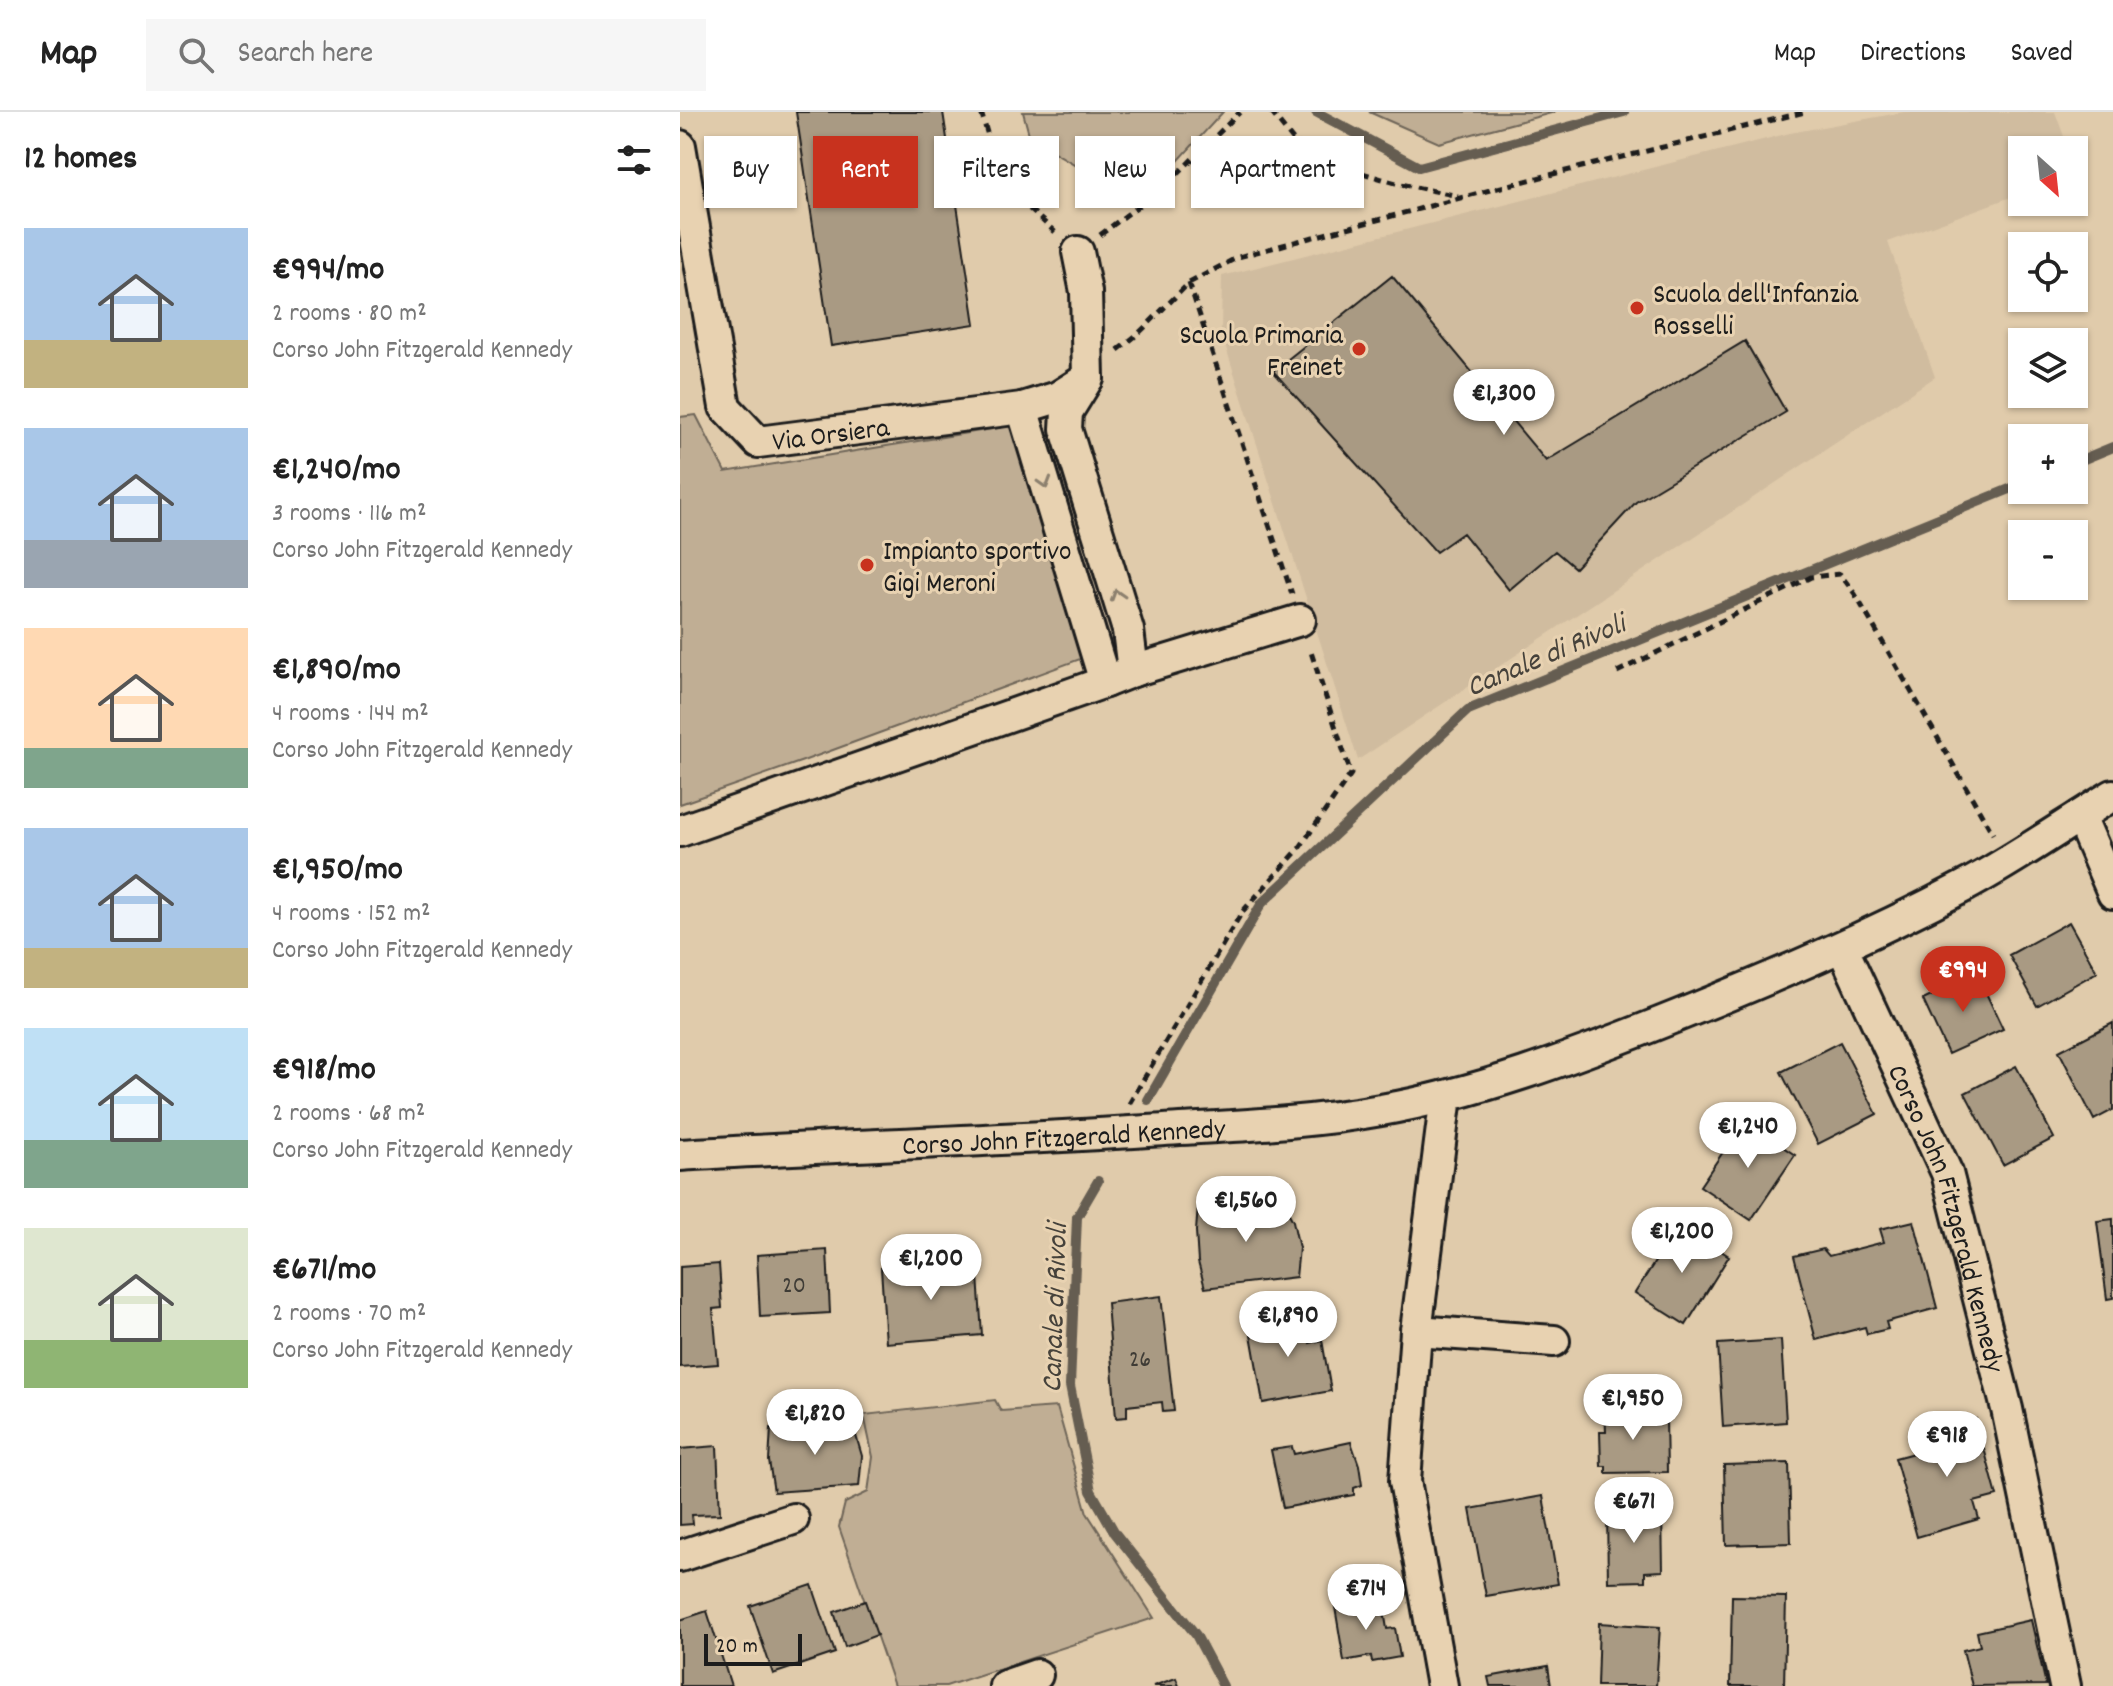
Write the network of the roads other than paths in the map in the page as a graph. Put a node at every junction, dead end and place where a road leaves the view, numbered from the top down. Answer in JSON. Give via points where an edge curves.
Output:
{"nodes":[{"id":1,"x":680,"y":146,"type":"edge"},
{"id":2,"x":1078,"y":252,"type":"road end"},
{"id":3,"x":1088,"y":378,"type":"junction"},
{"id":4,"x":1022,"y":408,"type":"junction"},
{"id":5,"x":1300,"y":620,"type":"road end"},
{"id":6,"x":1119,"y":676,"type":"junction"},
{"id":7,"x":2113,"y":795,"type":"edge"},
{"id":8,"x":2080,"y":816,"type":"junction"},
{"id":9,"x":680,"y":831,"type":"edge"},
{"id":10,"x":2113,"y":893,"type":"edge"},
{"id":11,"x":1842,"y":947,"type":"junction"},
{"id":12,"x":1446,"y":1096,"type":"junction"},
{"id":13,"x":680,"y":1155,"type":"edge"},
{"id":14,"x":1416,"y":1331,"type":"junction"},
{"id":15,"x":1554,"y":1341,"type":"dead end"},
{"id":16,"x":793,"y":1519,"type":"dead end"},
{"id":17,"x":680,"y":1556,"type":"edge"},
{"id":18,"x":1037,"y":1675,"type":"dead end"},
{"id":19,"x":1005,"y":1686,"type":"edge"},
{"id":20,"x":1442,"y":1686,"type":"edge"},
{"id":21,"x":2065,"y":1686,"type":"edge"}],
"edges":[{"from":1,"to":4,"type":"street","name":"Via Orsiera","via":[[725,407],[758,442]]},
{"from":2,"to":3,"type":"street","via":[[1086,292]]},
{"from":3,"to":4,"type":"street","name":"Via Orsiera","via":[[1058,397]]},
{"from":6,"to":3,"type":"street","one_way":true,"via":[[1128,630],[1066,429],[1067,412]]},
{"from":4,"to":6,"type":"street","one_way":true},
{"from":5,"to":6,"type":"street"},
{"from":6,"to":9,"type":"street"},
{"from":7,"to":8,"type":"street","name":"Corso John Fitzgerald Kennedy"},
{"from":8,"to":10,"type":"street"},
{"from":8,"to":11,"type":"street","name":"Corso John Fitzgerald Kennedy","via":[[1968,885]]},
{"from":11,"to":12,"type":"street","name":"Corso John Fitzgerald Kennedy","via":[[1605,1045]]},
{"from":11,"to":21,"type":"street","name":"Corso John Fitzgerald Kennedy","via":[[1947,1173],[2007,1409]]},
{"from":12,"to":13,"type":"street","name":"Corso John Fitzgerald Kennedy","via":[[1300,1121]]},
{"from":12,"to":14,"type":"street"},
{"from":14,"to":15,"type":"street"},
{"from":14,"to":20,"type":"street","via":[[1405,1481]]},
{"from":16,"to":17,"type":"street"},
{"from":18,"to":19,"type":"street"}]}
